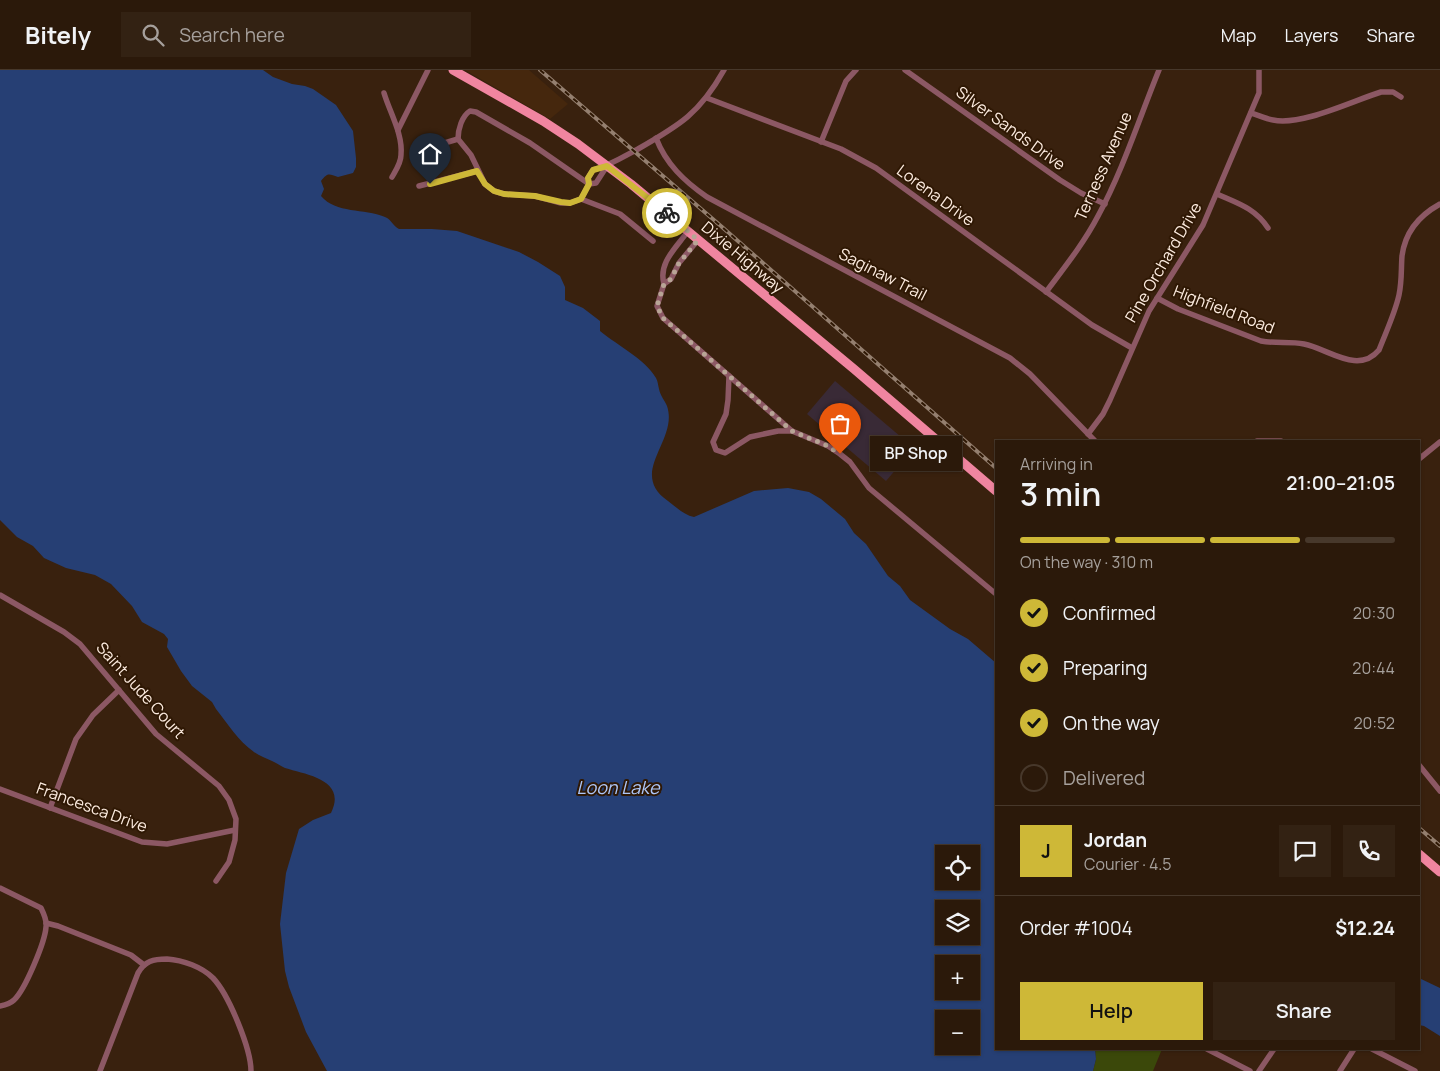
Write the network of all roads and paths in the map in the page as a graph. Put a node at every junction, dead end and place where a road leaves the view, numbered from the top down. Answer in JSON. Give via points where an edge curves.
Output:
{"nodes":[{"id":1,"x":428,"y":70,"type":"edge"},
{"id":2,"x":453,"y":70,"type":"edge"},
{"id":3,"x":724,"y":70,"type":"edge"},
{"id":4,"x":856,"y":70,"type":"edge"},
{"id":5,"x":905,"y":70,"type":"edge"},
{"id":6,"x":1159,"y":70,"type":"edge"},
{"id":7,"x":1259,"y":70,"type":"edge"},
{"id":8,"x":384,"y":93,"type":"dead end"},
{"id":9,"x":1401,"y":97,"type":"dead end"},
{"id":10,"x":707,"y":98,"type":"junction"},
{"id":11,"x":1251,"y":113,"type":"junction"},
{"id":12,"x":398,"y":130,"type":"junction"},
{"id":13,"x":656,"y":138,"type":"junction"},
{"id":14,"x":458,"y":139,"type":"junction"},
{"id":15,"x":821,"y":142,"type":"junction"},
{"id":16,"x":431,"y":147,"type":"dead end"},
{"id":17,"x":607,"y":166,"type":"junction"},
{"id":18,"x":477,"y":171,"type":"junction"},
{"id":19,"x":392,"y":177,"type":"dead end"},
{"id":20,"x":589,"y":184,"type":"junction"},
{"id":21,"x":419,"y":186,"type":"dead end"},
{"id":22,"x":1216,"y":194,"type":"junction"},
{"id":23,"x":581,"y":199,"type":"junction"},
{"id":24,"x":1104,"y":204,"type":"junction"},
{"id":25,"x":1440,"y":204,"type":"edge"},
{"id":26,"x":1268,"y":228,"type":"dead end"},
{"id":27,"x":688,"y":231,"type":"junction"},
{"id":28,"x":698,"y":240,"type":"junction"},
{"id":29,"x":653,"y":241,"type":"dead end"},
{"id":30,"x":664,"y":284,"type":"junction"},
{"id":31,"x":1046,"y":292,"type":"junction"},
{"id":32,"x":1157,"y":298,"type":"junction"},
{"id":33,"x":1132,"y":348,"type":"junction"},
{"id":34,"x":728,"y":376,"type":"junction"},
{"id":35,"x":792,"y":431,"type":"junction"},
{"id":36,"x":1088,"y":434,"type":"junction"},
{"id":37,"x":1094,"y":440,"type":"edge"},
{"id":38,"x":1440,"y":442,"type":"edge"},
{"id":39,"x":1437,"y":448,"type":"edge"},
{"id":40,"x":1420,"y":458,"type":"edge"},
{"id":41,"x":995,"y":490,"type":"edge"},
{"id":42,"x":995,"y":593,"type":"edge"},
{"id":43,"x":1,"y":598,"type":"edge"},
{"id":44,"x":119,"y":690,"type":"junction"},
{"id":45,"x":1420,"y":766,"type":"edge"},
{"id":46,"x":0,"y":788,"type":"edge"},
{"id":47,"x":1440,"y":790,"type":"edge"},
{"id":48,"x":50,"y":808,"type":"junction"},
{"id":49,"x":235,"y":830,"type":"junction"},
{"id":50,"x":1420,"y":855,"type":"edge"},
{"id":51,"x":1440,"y":872,"type":"edge"},
{"id":52,"x":216,"y":881,"type":"dead end"},
{"id":53,"x":0,"y":888,"type":"edge"},
{"id":54,"x":46,"y":923,"type":"junction"},
{"id":55,"x":144,"y":964,"type":"junction"},
{"id":56,"x":0,"y":1006,"type":"edge"},
{"id":57,"x":1209,"y":1050,"type":"edge"},
{"id":58,"x":1273,"y":1050,"type":"edge"},
{"id":59,"x":1353,"y":1050,"type":"edge"},
{"id":60,"x":1374,"y":1050,"type":"edge"},
{"id":61,"x":100,"y":1071,"type":"edge"},
{"id":62,"x":251,"y":1071,"type":"edge"},
{"id":63,"x":1250,"y":1071,"type":"edge"},
{"id":64,"x":1259,"y":1071,"type":"edge"},
{"id":65,"x":1340,"y":1071,"type":"edge"},
{"id":66,"x":1415,"y":1071,"type":"edge"}],
"edges":[{"from":1,"to":12,"type":"street"},
{"from":2,"to":17,"type":"main road","name":"Dixie Highway","via":[[543,121]]},
{"from":3,"to":10,"type":"street"},
{"from":4,"to":15,"type":"street","via":[[846,81]]},
{"from":5,"to":24,"type":"street","name":"Silver Sands Drive","via":[[1060,180]]},
{"from":6,"to":24,"type":"street","name":"Terness Avenue"},
{"from":7,"to":11,"type":"street","name":"Pine Orchard Drive","via":[[1259,93]]},
{"from":8,"to":12,"type":"street"},
{"from":9,"to":11,"type":"street","via":[[1393,92],[1381,92],[1301,119],[1273,120]]},
{"from":10,"to":13,"type":"street","via":[[681,123]]},
{"from":10,"to":15,"type":"street","name":"Lorena Drive"},
{"from":11,"to":22,"type":"street","name":"Pine Orchard Drive"},
{"from":12,"to":19,"type":"street","via":[[402,154]]},
{"from":13,"to":17,"type":"street"},
{"from":13,"to":36,"type":"street","name":"Saginaw Trail","via":[[673,169],[695,189],[1010,358]]},
{"from":14,"to":16,"type":"street"},
{"from":14,"to":18,"type":"street","via":[[471,155]]},
{"from":14,"to":20,"type":"street","via":[[465,115],[473,110],[530,143]]},
{"from":15,"to":31,"type":"street","name":"Lorena Drive","via":[[876,168]]},
{"from":17,"to":20,"type":"street","via":[[596,183]]},
{"from":17,"to":20,"type":"street","via":[[593,170],[588,178]]},
{"from":17,"to":27,"type":"main road","name":"Dixie Highway"},
{"from":18,"to":21,"type":"street"},
{"from":18,"to":23,"type":"street","via":[[485,184],[504,194],[570,203]]},
{"from":20,"to":23,"type":"street"},
{"from":22,"to":26,"type":"street","via":[[1251,210]]},
{"from":22,"to":32,"type":"street","name":"Pine Orchard Drive","via":[[1203,225]]},
{"from":23,"to":29,"type":"street","via":[[620,214]]},
{"from":24,"to":31,"type":"street","name":"Terness Avenue","via":[[1086,237]]},
{"from":25,"to":32,"type":"street","name":"Highfield Road","via":[[1417,221],[1408,234],[1402,256],[1399,296],[1379,350],[1364,361],[1348,360],[1306,344],[1261,341]]},
{"from":27,"to":28,"type":"main road","name":"Dixie Highway"},
{"from":27,"to":30,"type":"street","via":[[664,264],[661,275]]},
{"from":28,"to":30,"type":"street"},
{"from":28,"to":41,"type":"main road","name":"Dixie Highway"},
{"from":30,"to":34,"type":"street","via":[[657,306],[663,318]]},
{"from":31,"to":33,"type":"street","name":"Lorena Drive","via":[[1092,325]]},
{"from":32,"to":33,"type":"street","name":"Pine Orchard Drive"},
{"from":33,"to":36,"type":"street","name":"Pine Orchard Drive","via":[[1103,414]]},
{"from":34,"to":35,"type":"street"},
{"from":34,"to":35,"type":"street","via":[[726,414],[713,442],[716,450],[725,453],[750,437]]},
{"from":35,"to":42,"type":"street","via":[[840,454],[873,492]]},
{"from":36,"to":37,"type":"street","name":"Saginaw Trail"},
{"from":38,"to":39,"type":"street"},
{"from":39,"to":40,"type":"street"},
{"from":43,"to":44,"type":"street","name":"Saint Jude Court","via":[[80,644]]},
{"from":44,"to":48,"type":"street","via":[[93,715],[76,739]]},
{"from":44,"to":49,"type":"street","name":"Saint Jude Court","via":[[164,741],[219,786],[234,810]]},
{"from":45,"to":47,"type":"street"},
{"from":46,"to":48,"type":"street","name":"Francesca Drive"},
{"from":48,"to":49,"type":"street","name":"Francesca Drive","via":[[142,842],[167,844]]},
{"from":49,"to":52,"type":"street","name":"Saint Jude Court","via":[[229,862]]},
{"from":50,"to":51,"type":"main road"},
{"from":53,"to":54,"type":"street","via":[[41,908]]},
{"from":54,"to":55,"type":"street","via":[[131,955]]},
{"from":54,"to":56,"type":"street","via":[[37,957],[25,984],[13,1002]]},
{"from":55,"to":61,"type":"street"},
{"from":55,"to":62,"type":"street","via":[[153,959],[171,959],[198,967],[213,978],[243,1035]]},
{"from":57,"to":63,"type":"street"},
{"from":58,"to":64,"type":"street"},
{"from":59,"to":65,"type":"street"},
{"from":60,"to":66,"type":"street"}]}
